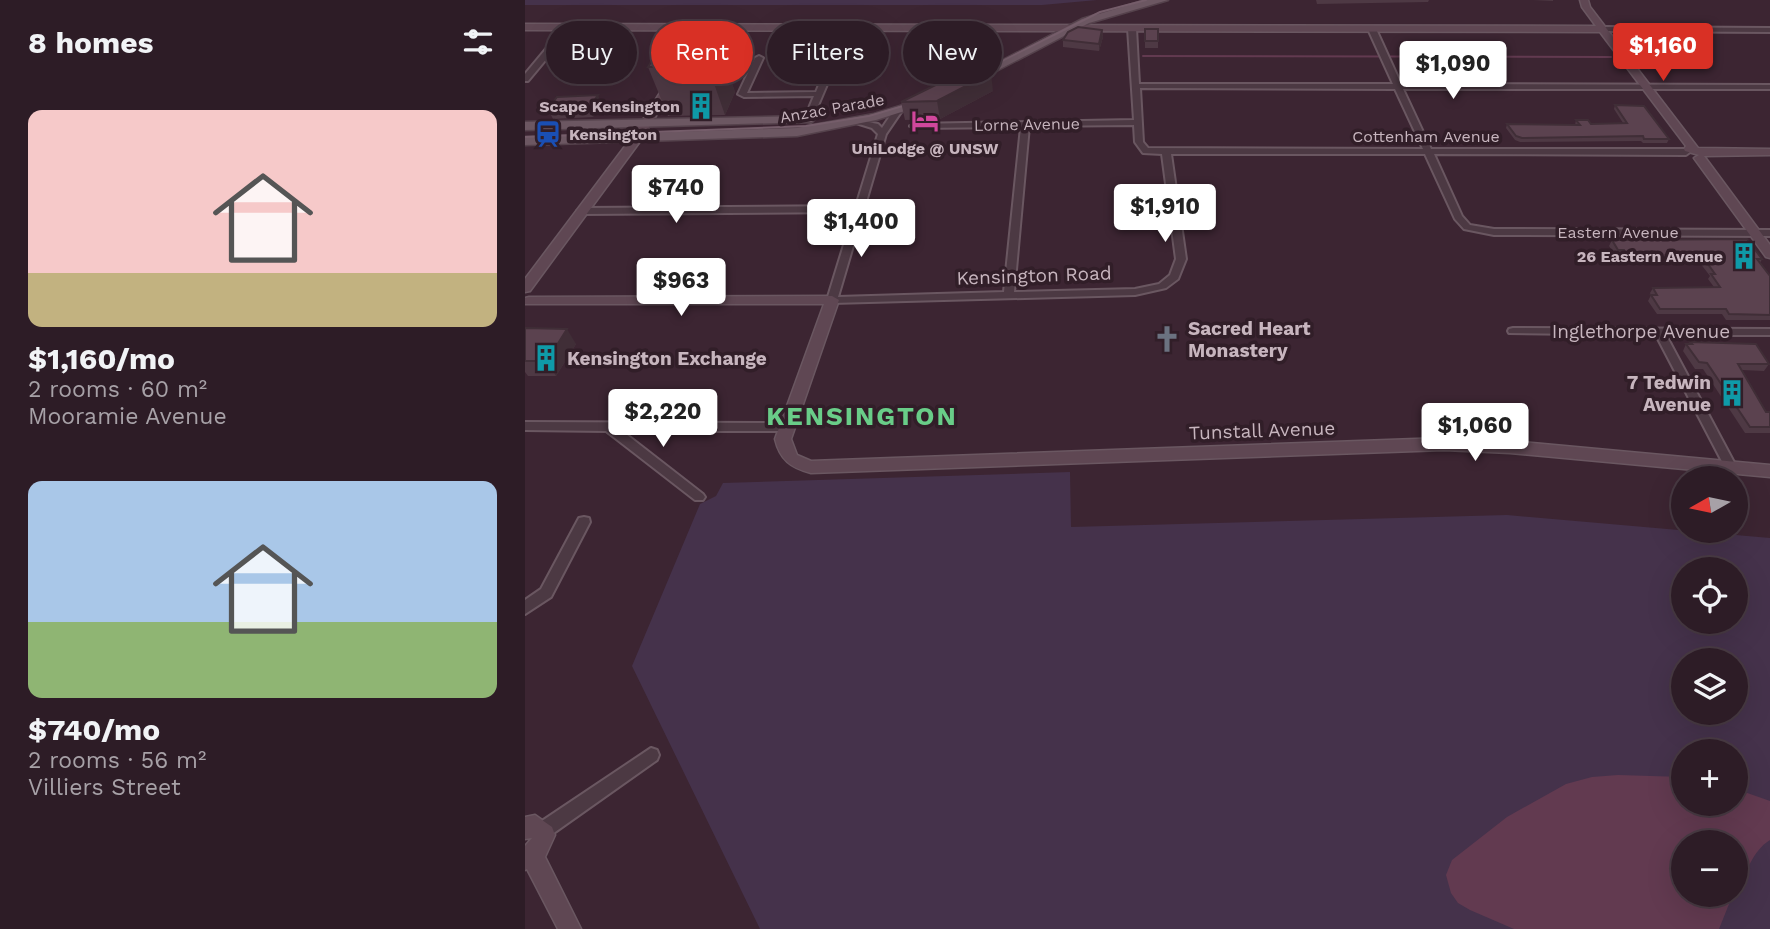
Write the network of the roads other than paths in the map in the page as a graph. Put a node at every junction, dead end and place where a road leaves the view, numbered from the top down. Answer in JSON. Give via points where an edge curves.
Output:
{"nodes":[{"id":1,"x":1122,"y":0,"type":"edge"},
{"id":2,"x":1163,"y":0,"type":"edge"},
{"id":3,"x":1584,"y":0,"type":"edge"},
{"id":4,"x":525,"y":27,"type":"edge"},
{"id":5,"x":546,"y":27,"type":"edge"},
{"id":6,"x":889,"y":28,"type":"edge"},
{"id":7,"x":1074,"y":28,"type":"junction"},
{"id":8,"x":637,"y":29,"type":"edge"},
{"id":9,"x":1055,"y":29,"type":"junction"},
{"id":10,"x":1132,"y":29,"type":"junction"},
{"id":11,"x":1372,"y":29,"type":"junction"},
{"id":12,"x":1604,"y":29,"type":"junction"},
{"id":13,"x":767,"y":30,"type":"edge"},
{"id":14,"x":1770,"y":30,"type":"edge"},
{"id":15,"x":546,"y":54,"type":"edge"},
{"id":16,"x":759,"y":58,"type":"dead end"},
{"id":17,"x":525,"y":79,"type":"edge"},
{"id":18,"x":671,"y":84,"type":"edge"},
{"id":19,"x":823,"y":84,"type":"edge"},
{"id":20,"x":1137,"y":86,"type":"junction"},
{"id":21,"x":1399,"y":87,"type":"junction"},
{"id":22,"x":1647,"y":87,"type":"junction"},
{"id":23,"x":1770,"y":87,"type":"edge"},
{"id":24,"x":819,"y":94,"type":"junction"},
{"id":25,"x":897,"y":112,"type":"junction"},
{"id":26,"x":808,"y":120,"type":"junction"},
{"id":27,"x":857,"y":122,"type":"junction"},
{"id":28,"x":1139,"y":122,"type":"junction"},
{"id":29,"x":646,"y":124,"type":"junction"},
{"id":30,"x":1025,"y":124,"type":"junction"},
{"id":31,"x":525,"y":126,"type":"edge"},
{"id":32,"x":915,"y":126,"type":"dead end"},
{"id":33,"x":882,"y":134,"type":"junction"},
{"id":34,"x":637,"y":138,"type":"junction"},
{"id":35,"x":525,"y":141,"type":"edge"},
{"id":36,"x":1166,"y":151,"type":"junction"},
{"id":37,"x":1428,"y":152,"type":"junction"},
{"id":38,"x":1770,"y":152,"type":"edge"},
{"id":39,"x":1696,"y":153,"type":"junction"},
{"id":40,"x":860,"y":209,"type":"junction"},
{"id":41,"x":582,"y":211,"type":"junction"},
{"id":42,"x":1467,"y":228,"type":"joint"},
{"id":43,"x":1754,"y":233,"type":"junction"},
{"id":44,"x":1770,"y":233,"type":"edge"},
{"id":45,"x":1770,"y":254,"type":"edge"},
{"id":46,"x":1009,"y":295,"type":"junction"},
{"id":47,"x":526,"y":297,"type":"edge"},
{"id":48,"x":832,"y":300,"type":"junction"},
{"id":49,"x":1513,"y":331,"type":"dead end"},
{"id":50,"x":1770,"y":332,"type":"edge"},
{"id":51,"x":1660,"y":333,"type":"junction"},
{"id":52,"x":525,"y":426,"type":"edge"},
{"id":53,"x":609,"y":427,"type":"junction"},
{"id":54,"x":785,"y":427,"type":"junction"},
{"id":55,"x":1710,"y":466,"type":"edge"},
{"id":56,"x":1730,"y":466,"type":"edge"},
{"id":57,"x":1748,"y":469,"type":"edge"},
{"id":58,"x":1770,"y":471,"type":"edge"},
{"id":59,"x":699,"y":497,"type":"dead end"},
{"id":60,"x":584,"y":522,"type":"dead end"},
{"id":61,"x":525,"y":608,"type":"edge"},
{"id":62,"x":651,"y":755,"type":"dead end"},
{"id":63,"x":533,"y":829,"type":"edge"},
{"id":64,"x":529,"y":857,"type":"edge"},
{"id":65,"x":571,"y":929,"type":"edge"}],
"edges":[{"from":1,"to":9,"type":"main road"},
{"from":2,"to":7,"type":"main road","via":[[1117,8]]},
{"from":3,"to":12,"type":"street"},
{"from":4,"to":5,"type":"street"},
{"from":6,"to":9,"type":"street"},
{"from":7,"to":9,"type":"street"},
{"from":7,"to":9,"type":"main road","via":[[954,83]]},
{"from":7,"to":10,"type":"street"},
{"from":8,"to":13,"type":"street"},
{"from":10,"to":11,"type":"street"},
{"from":10,"to":20,"type":"street"},
{"from":11,"to":12,"type":"street"},
{"from":11,"to":21,"type":"street"},
{"from":12,"to":14,"type":"street"},
{"from":12,"to":22,"type":"street"},
{"from":15,"to":17,"type":"street"},
{"from":16,"to":24,"type":"street","via":[[742,94]]},
{"from":18,"to":29,"type":"street"},
{"from":19,"to":24,"type":"street"},
{"from":20,"to":21,"type":"street"},
{"from":20,"to":28,"type":"street"},
{"from":21,"to":22,"type":"street"},
{"from":21,"to":37,"type":"street"},
{"from":22,"to":23,"type":"street"},
{"from":22,"to":39,"type":"street"},
{"from":24,"to":26,"type":"street"},
{"from":25,"to":26,"type":"main road","name":"Anzac Parade","via":[[930,94]]},
{"from":25,"to":27,"type":"main road","name":"Anzac Parade"},
{"from":25,"to":33,"type":"street"},
{"from":26,"to":29,"type":"main road","name":"Anzac Parade"},
{"from":27,"to":33,"type":"street","via":[[875,126]]},
{"from":27,"to":34,"type":"main road","name":"Anzac Parade","via":[[780,134]]},
{"from":28,"to":30,"type":"street","name":"Lorne Avenue"},
{"from":28,"to":36,"type":"street","via":[[1141,147]]},
{"from":29,"to":31,"type":"main road","name":"Anzac Parade"},
{"from":29,"to":34,"type":"street"},
{"from":30,"to":32,"type":"street","name":"Lorne Avenue"},
{"from":30,"to":46,"type":"street"},
{"from":33,"to":40,"type":"street"},
{"from":34,"to":35,"type":"main road","name":"Anzac Parade"},
{"from":34,"to":41,"type":"street"},
{"from":36,"to":37,"type":"street","name":"Cottenham Avenue"},
{"from":36,"to":46,"type":"street","name":"Kensington Road","via":[[1174,220],[1171,240],[1178,269],[1174,277],[1162,286],[1135,292]]},
{"from":37,"to":39,"type":"street","name":"Cottenham Avenue"},
{"from":37,"to":42,"type":"street"},
{"from":38,"to":39,"type":"street","name":"Cottenham Avenue"},
{"from":39,"to":43,"type":"street"},
{"from":40,"to":41,"type":"street"},
{"from":40,"to":48,"type":"street"},
{"from":41,"to":47,"type":"street"},
{"from":42,"to":43,"type":"street","name":"Eastern Avenue","via":[[1494,232]]},
{"from":43,"to":44,"type":"street","name":"Eastern Avenue"},
{"from":43,"to":45,"type":"street"},
{"from":46,"to":48,"type":"street","name":"Kensington Road"},
{"from":47,"to":48,"type":"street","name":"Kensington Road"},
{"from":48,"to":54,"type":"street"},
{"from":49,"to":51,"type":"street","name":"Inglethorpe Avenue"},
{"from":50,"to":51,"type":"street","name":"Inglethorpe Avenue"},
{"from":51,"to":56,"type":"street"},
{"from":52,"to":53,"type":"street"},
{"from":53,"to":54,"type":"street"},
{"from":53,"to":59,"type":"street"},
{"from":54,"to":55,"type":"street","name":"Tunstall Avenue","via":[[788,457],[797,464],[828,469],[1444,444]]},
{"from":57,"to":58,"type":"street","name":"Tunstall Avenue"},
{"from":60,"to":61,"type":"street","via":[[546,593]]},
{"from":62,"to":63,"type":"street"},
{"from":63,"to":64,"type":"street","via":[[541,845]]},
{"from":64,"to":65,"type":"street"}]}
